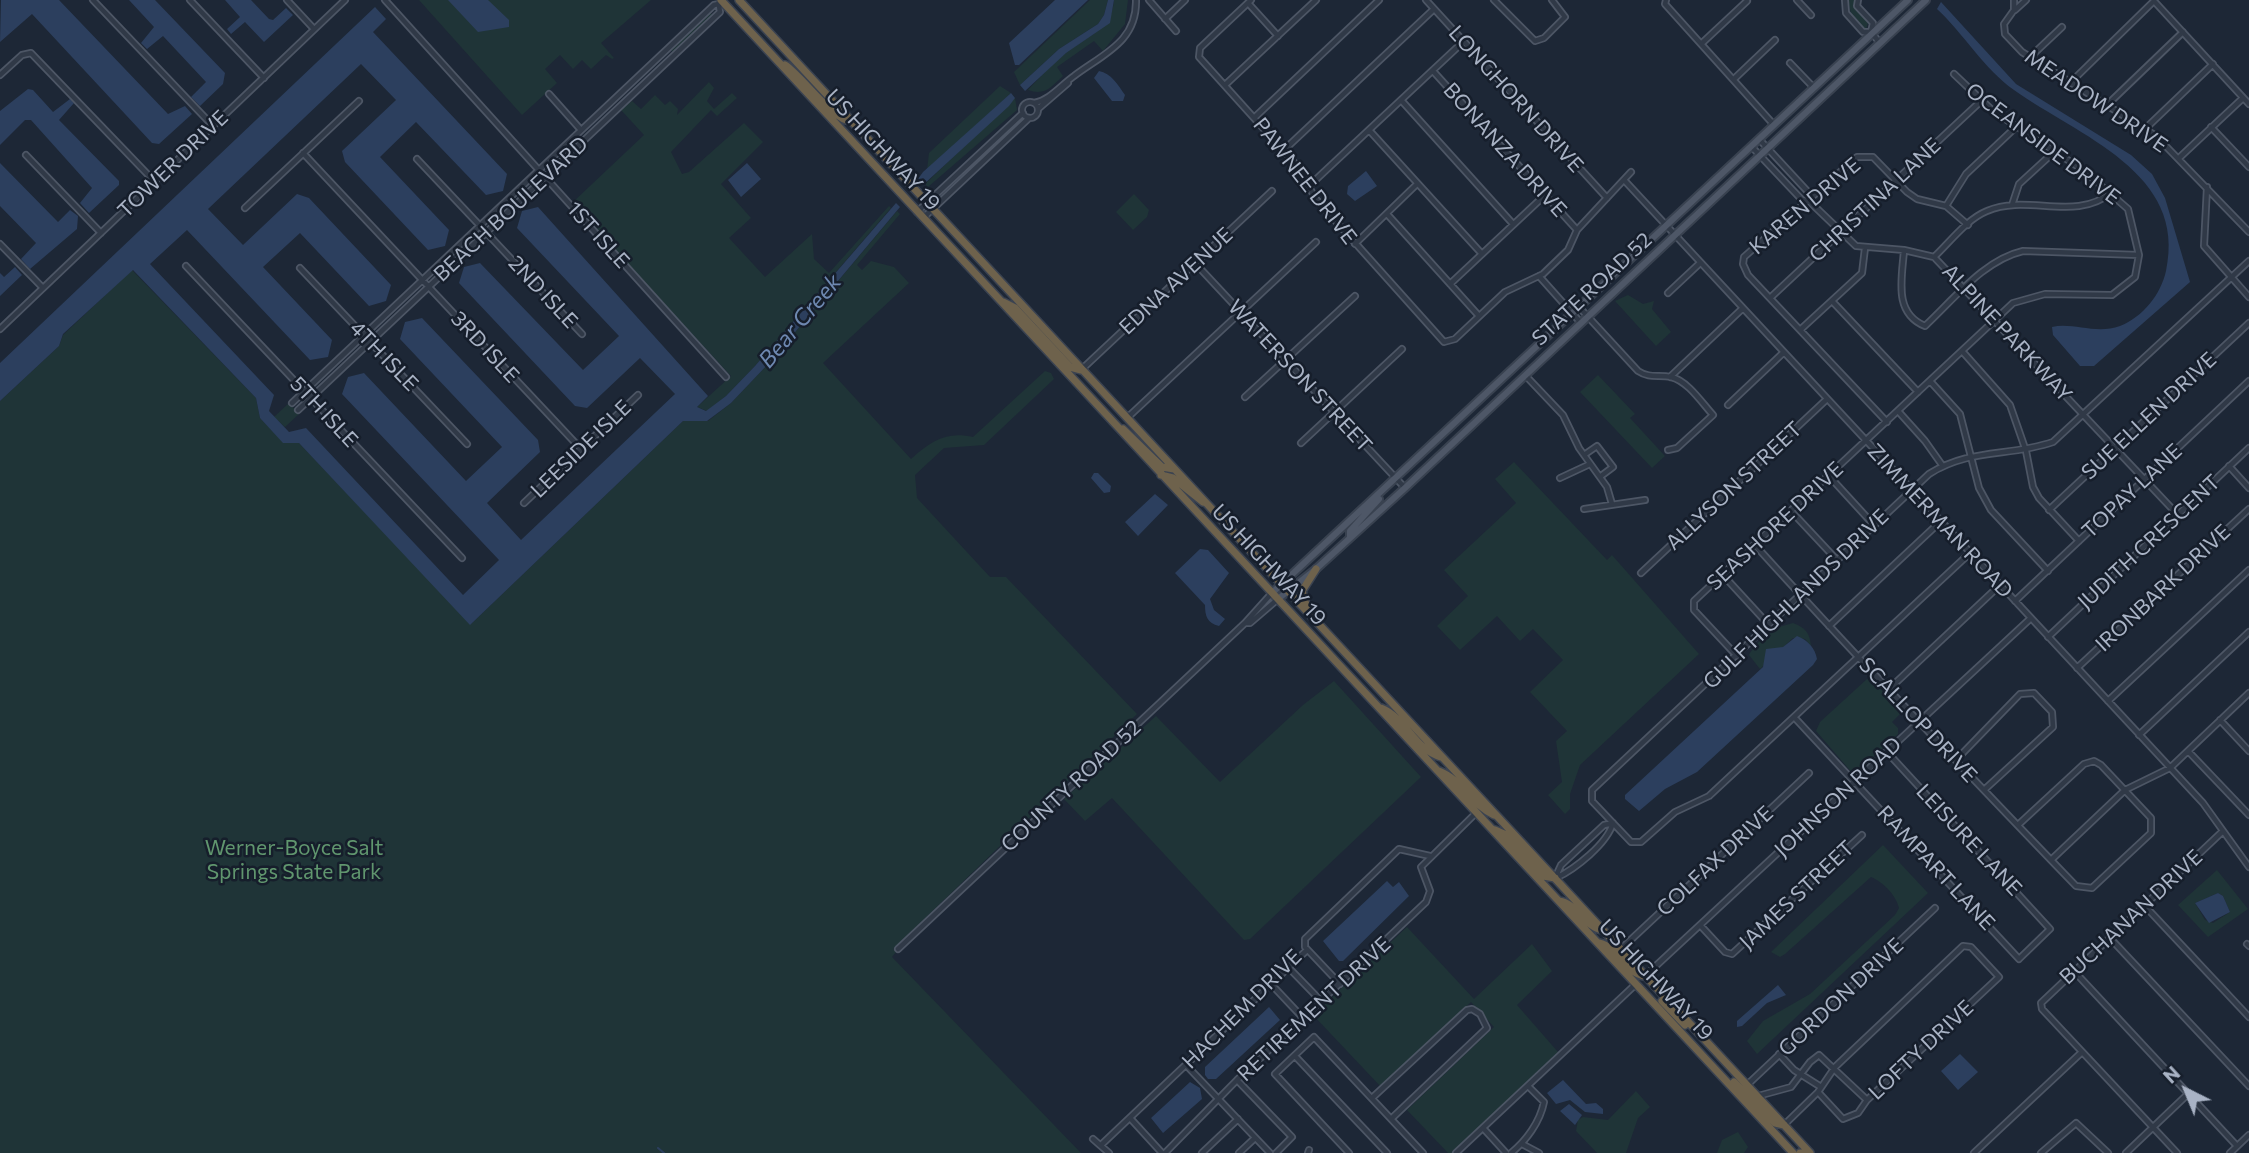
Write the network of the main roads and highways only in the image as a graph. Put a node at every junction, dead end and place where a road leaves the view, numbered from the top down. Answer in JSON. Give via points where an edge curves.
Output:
{"nodes":[{"id":1,"x":739,"y":0,"type":"edge"},
{"id":2,"x":1908,"y":0,"type":"edge"},
{"id":3,"x":1924,"y":0,"type":"edge"},
{"id":4,"x":721,"y":3,"type":"edge"},
{"id":5,"x":775,"y":58,"type":"junction"},
{"id":6,"x":850,"y":121,"type":"junction"},
{"id":7,"x":999,"y":300,"type":"junction"},
{"id":8,"x":1081,"y":370,"type":"junction"},
{"id":9,"x":1111,"y":421,"type":"junction"},
{"id":10,"x":1174,"y":469,"type":"junction"},
{"id":11,"x":1161,"y":475,"type":"junction"},
{"id":12,"x":1383,"y":491,"type":"junction"},
{"id":13,"x":1206,"y":504,"type":"junction"},
{"id":14,"x":1350,"y":538,"type":"junction"},
{"id":15,"x":1317,"y":569,"type":"junction"},
{"id":16,"x":1282,"y":585,"type":"junction"},
{"id":17,"x":1288,"y":592,"type":"junction"},
{"id":18,"x":1275,"y":596,"type":"junction"},
{"id":19,"x":1312,"y":618,"type":"junction"},
{"id":20,"x":1377,"y":706,"type":"junction"},
{"id":21,"x":1442,"y":757,"type":"junction"},
{"id":22,"x":1437,"y":770,"type":"junction"},
{"id":23,"x":1498,"y":817,"type":"junction"},
{"id":24,"x":1489,"y":827,"type":"junction"},
{"id":25,"x":1555,"y":878,"type":"junction"},
{"id":26,"x":1559,"y":901,"type":"junction"},
{"id":27,"x":1603,"y":930,"type":"junction"},
{"id":28,"x":1598,"y":943,"type":"junction"},
{"id":29,"x":1645,"y":976,"type":"junction"},
{"id":30,"x":1636,"y":984,"type":"junction"},
{"id":31,"x":1712,"y":1048,"type":"junction"},
{"id":32,"x":1721,"y":1075,"type":"junction"},
{"id":33,"x":1784,"y":1125,"type":"junction"},
{"id":34,"x":1793,"y":1153,"type":"edge"},
{"id":35,"x":1810,"y":1153,"type":"edge"}],
"edges":[{"from":1,"to":6,"type":"highway","name":"US HIGHWAY 19"},
{"from":2,"to":12,"type":"main road","name":"STATE ROAD 52"},
{"from":3,"to":14,"type":"main road","name":"STATE ROAD 52"},
{"from":4,"to":5,"type":"highway","name":"US HIGHWAY 19"},
{"from":5,"to":6,"type":"highway","via":[[797,73],[838,117]]},
{"from":5,"to":7,"type":"highway","name":"US HIGHWAY 19"},
{"from":6,"to":8,"type":"highway","name":"US HIGHWAY 19"},
{"from":7,"to":8,"type":"highway","via":[[1014,308],[1070,367]]},
{"from":7,"to":9,"type":"highway","name":"US HIGHWAY 19"},
{"from":8,"to":10,"type":"highway","name":"US HIGHWAY 19"},
{"from":9,"to":10,"type":"highway","via":[[1163,467]]},
{"from":9,"to":11,"type":"highway","name":"US HIGHWAY 19"},
{"from":10,"to":13,"type":"highway","name":"US HIGHWAY 19"},
{"from":11,"to":13,"type":"highway","via":[[1173,478]]},
{"from":11,"to":18,"type":"highway","name":"US HIGHWAY 19"},
{"from":12,"to":14,"type":"main road","via":[[1350,531]]},
{"from":12,"to":16,"type":"main road","name":"STATE ROAD 52"},
{"from":13,"to":16,"type":"highway","name":"US HIGHWAY 19"},
{"from":14,"to":15,"type":"main road","name":"STATE ROAD 52"},
{"from":15,"to":17,"type":"main road","name":"STATE ROAD 52"},
{"from":15,"to":19,"type":"highway","via":[[1302,592]]},
{"from":16,"to":17,"type":"highway","name":"US HIGHWAY 19"},
{"from":16,"to":18,"type":"main road","name":"STATE ROAD 52"},
{"from":17,"to":18,"type":"main road","name":"STATE ROAD 52"},
{"from":17,"to":19,"type":"highway","name":"US HIGHWAY 19"},
{"from":18,"to":20,"type":"highway","name":"US HIGHWAY 19"},
{"from":19,"to":21,"type":"highway","name":"US HIGHWAY 19"},
{"from":20,"to":21,"type":"highway","via":[[1391,712],[1430,754]]},
{"from":20,"to":22,"type":"highway","name":"US HIGHWAY 19"},
{"from":21,"to":23,"type":"highway","name":"US HIGHWAY 19"},
{"from":22,"to":23,"type":"highway","via":[[1450,775],[1483,811]]},
{"from":22,"to":24,"type":"highway","name":"US HIGHWAY 19"},
{"from":23,"to":25,"type":"highway","name":"US HIGHWAY 19"},
{"from":24,"to":25,"type":"highway","via":[[1504,834],[1543,876]]},
{"from":24,"to":26,"type":"highway","name":"US HIGHWAY 19"},
{"from":25,"to":27,"type":"highway","name":"US HIGHWAY 19"},
{"from":26,"to":27,"type":"highway","via":[[1570,903],[1595,929]]},
{"from":26,"to":28,"type":"highway","name":"US HIGHWAY 19"},
{"from":27,"to":29,"type":"highway","name":"US HIGHWAY 19"},
{"from":28,"to":29,"type":"highway","via":[[1606,945],[1633,972]]},
{"from":28,"to":30,"type":"highway","name":"US HIGHWAY 19"},
{"from":29,"to":31,"type":"highway","name":"US HIGHWAY 19"},
{"from":30,"to":31,"type":"highway","via":[[1651,988],[1707,1048]]},
{"from":30,"to":32,"type":"highway","name":"US HIGHWAY 19"},
{"from":31,"to":33,"type":"highway","name":"US HIGHWAY 19"},
{"from":32,"to":33,"type":"highway","via":[[1732,1080],[1775,1123]]},
{"from":32,"to":34,"type":"highway","name":"US HIGHWAY 19"},
{"from":33,"to":35,"type":"highway","name":"US HIGHWAY 19"}]}
